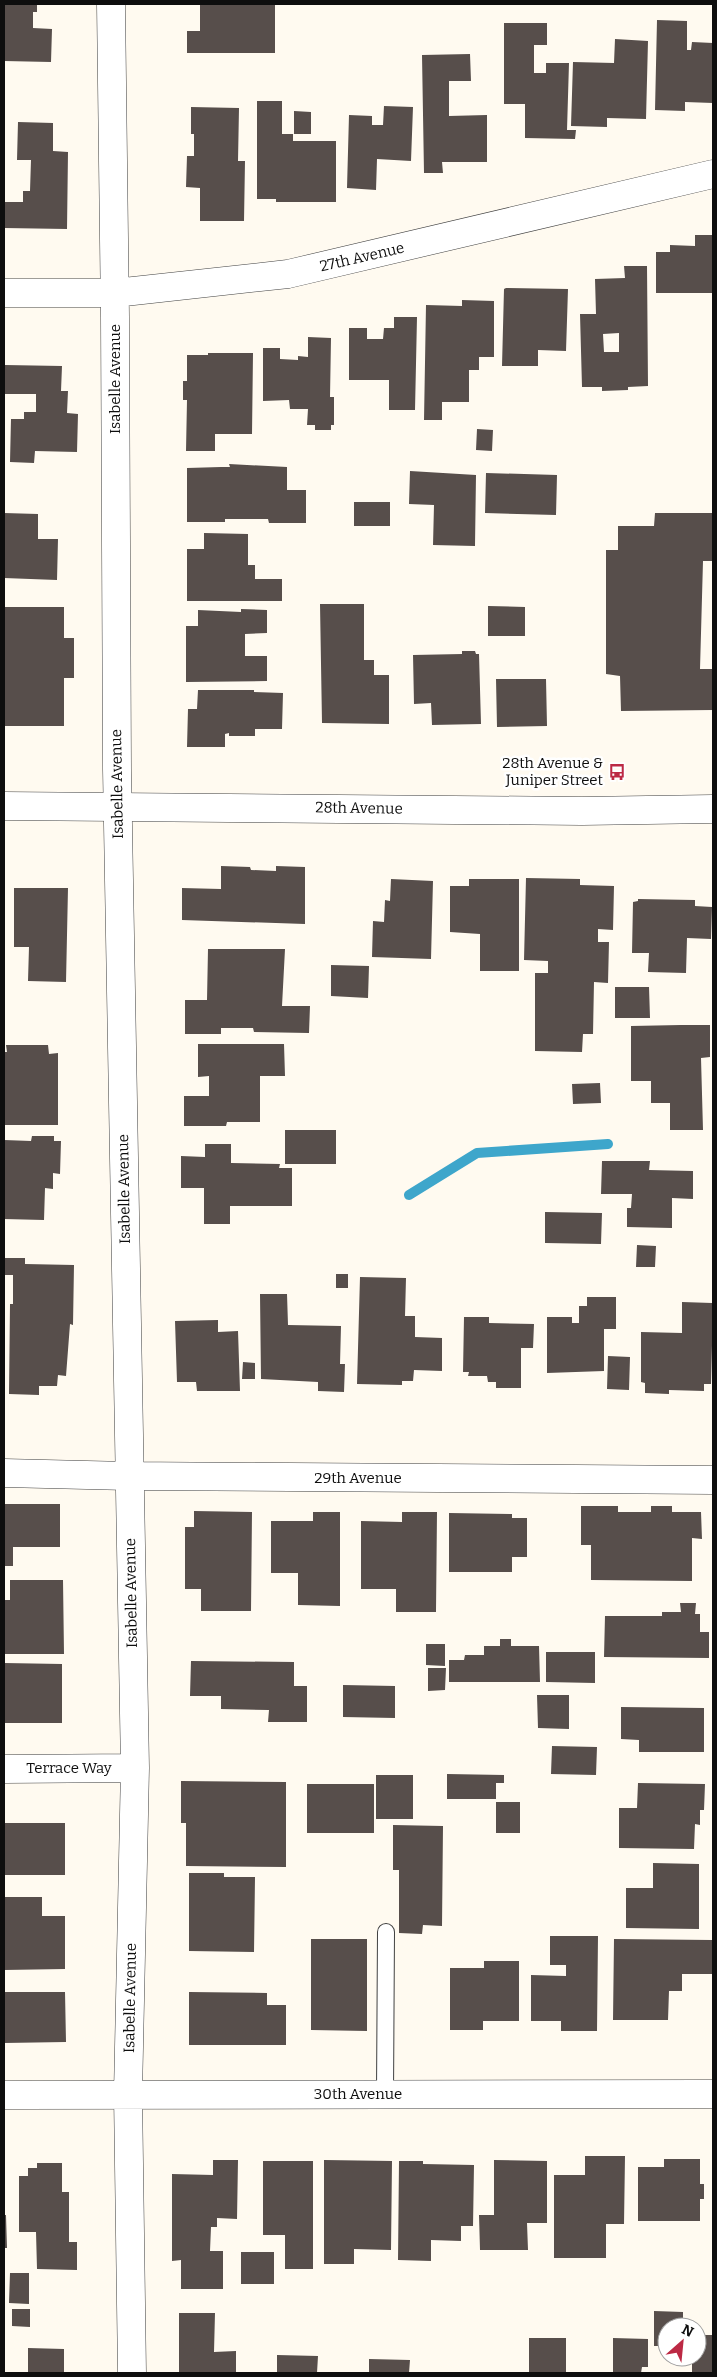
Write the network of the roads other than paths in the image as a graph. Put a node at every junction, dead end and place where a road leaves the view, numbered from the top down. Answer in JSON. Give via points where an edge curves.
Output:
{"nodes":[{"id":1,"x":110,"y":4,"type":"edge"},
{"id":2,"x":713,"y":174,"type":"edge"},
{"id":3,"x":4,"y":293,"type":"edge"},
{"id":4,"x":115,"y":293,"type":"junction"},
{"id":5,"x":4,"y":806,"type":"edge"},
{"id":6,"x":117,"y":806,"type":"junction"},
{"id":7,"x":713,"y":809,"type":"edge"},
{"id":8,"x":4,"y":1473,"type":"edge"},
{"id":9,"x":128,"y":1476,"type":"junction"},
{"id":10,"x":713,"y":1480,"type":"edge"},
{"id":11,"x":4,"y":1768,"type":"edge"},
{"id":12,"x":135,"y":1768,"type":"junction"},
{"id":13,"x":386,"y":1932,"type":"dead end"},
{"id":14,"x":128,"y":2094,"type":"junction"},
{"id":15,"x":385,"y":2094,"type":"junction"},
{"id":16,"x":713,"y":2094,"type":"edge"},
{"id":17,"x":4,"y":2095,"type":"edge"},
{"id":18,"x":132,"y":2373,"type":"edge"}],
"edges":[{"from":1,"to":4,"type":"street","name":"Isabelle Avenue"},
{"from":2,"to":4,"type":"street","name":"27th Avenue","via":[[288,274]]},
{"from":3,"to":4,"type":"street","name":"27th Avenue"},
{"from":4,"to":6,"type":"street","name":"Isabelle Avenue"},
{"from":5,"to":6,"type":"street","name":"28th Avenue"},
{"from":6,"to":7,"type":"street","name":"28th Avenue","via":[[582,811]]},
{"from":6,"to":9,"type":"street","name":"Isabelle Avenue"},
{"from":8,"to":9,"type":"street","name":"29th Avenue"},
{"from":9,"to":10,"type":"street","name":"29th Avenue"},
{"from":9,"to":12,"type":"street","name":"Isabelle Avenue"},
{"from":11,"to":12,"type":"street","name":"Terrace Way"},
{"from":12,"to":14,"type":"street","name":"Isabelle Avenue"},
{"from":13,"to":15,"type":"lane"},
{"from":14,"to":15,"type":"street","name":"30th Avenue"},
{"from":14,"to":17,"type":"street","name":"30th Avenue"},
{"from":14,"to":18,"type":"street","name":"Isabelle Avenue"},
{"from":15,"to":16,"type":"street","name":"30th Avenue"}]}
